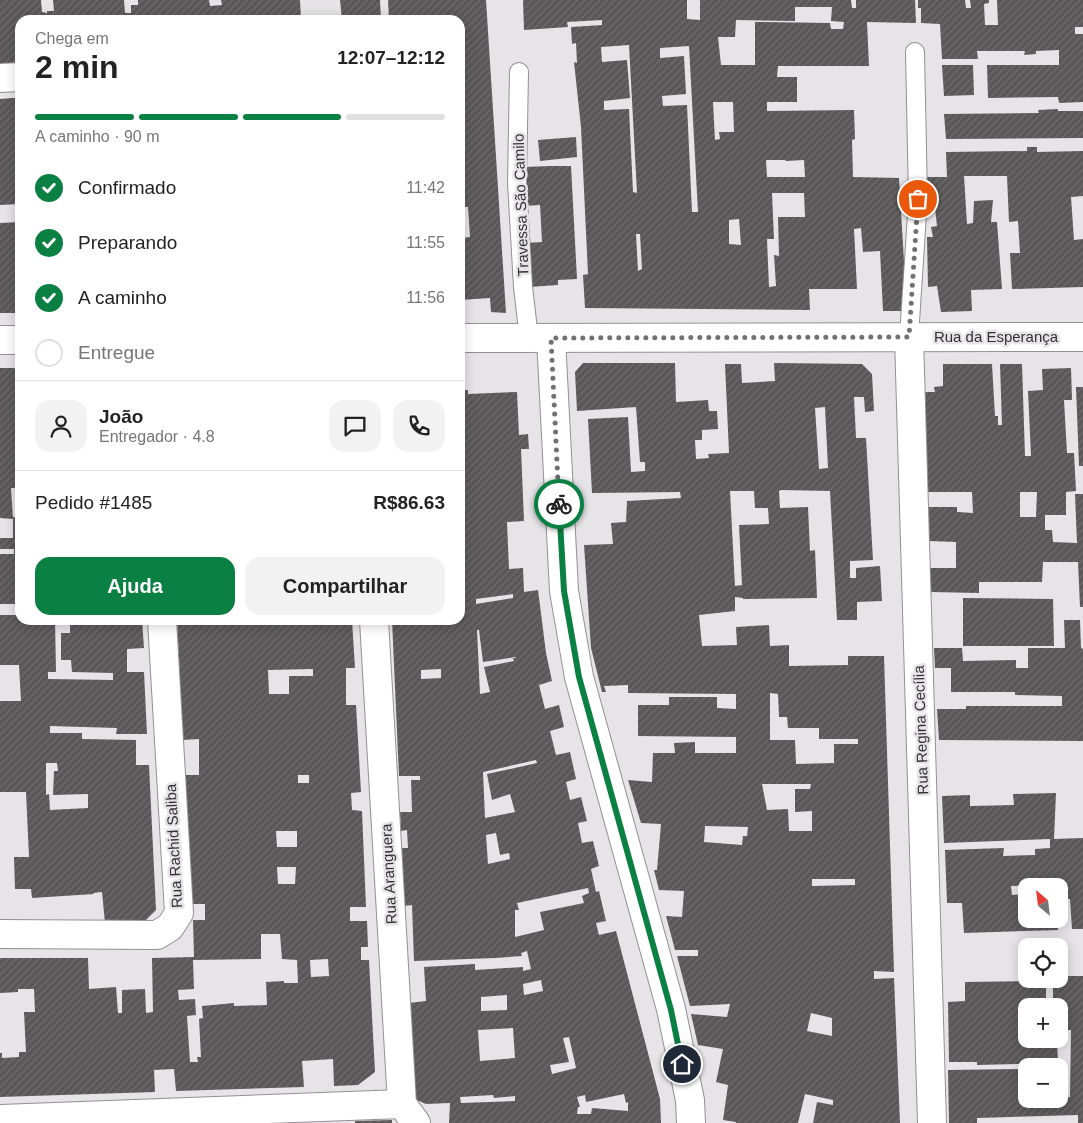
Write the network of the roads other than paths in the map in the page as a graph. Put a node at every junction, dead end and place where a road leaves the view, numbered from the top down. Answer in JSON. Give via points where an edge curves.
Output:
{"nodes":[{"id":1,"x":915,"y":52,"type":"dead end"},
{"id":2,"x":519,"y":72,"type":"dead end"},
{"id":3,"x":15,"y":77,"type":"edge"},
{"id":4,"x":0,"y":78,"type":"edge"},
{"id":5,"x":909,"y":337,"type":"junction"},
{"id":6,"x":1083,"y":337,"type":"edge"},
{"id":7,"x":465,"y":338,"type":"edge"},
{"id":8,"x":540,"y":338,"type":"junction"},
{"id":9,"x":0,"y":340,"type":"edge"},
{"id":10,"x":15,"y":340,"type":"edge"},
{"id":11,"x":162,"y":625,"type":"edge"},
{"id":12,"x":374,"y":625,"type":"edge"},
{"id":13,"x":0,"y":934,"type":"edge"},
{"id":14,"x":409,"y":1114,"type":"edge"},
{"id":15,"x":0,"y":1119,"type":"edge"},
{"id":16,"x":691,"y":1123,"type":"edge"},
{"id":17,"x":932,"y":1123,"type":"edge"}],
"edges":[{"from":1,"to":5,"type":"lane","via":[[918,199]]},
{"from":2,"to":8,"type":"lane","name":"Travessa São Camilo","via":[[518,183],[523,286]]},
{"from":3,"to":4,"type":"street"},
{"from":5,"to":6,"type":"street","name":"Rua da Esperança"},
{"from":5,"to":8,"type":"street","name":"Rua da Esperança"},
{"from":5,"to":17,"type":"street","name":"Rua Regina Cecília"},
{"from":7,"to":8,"type":"street","name":"Rua da Esperança"},
{"from":8,"to":16,"type":"street","via":[[564,591],[579,677],[671,1010],[690,1100]]},
{"from":9,"to":10,"type":"street"},
{"from":11,"to":13,"type":"street","name":"Rua Rachid Saliba","via":[[179,913],[170,927],[157,935]]},
{"from":12,"to":14,"type":"street","name":"Rua Aranguera"},
{"from":14,"to":15,"type":"street"}]}
